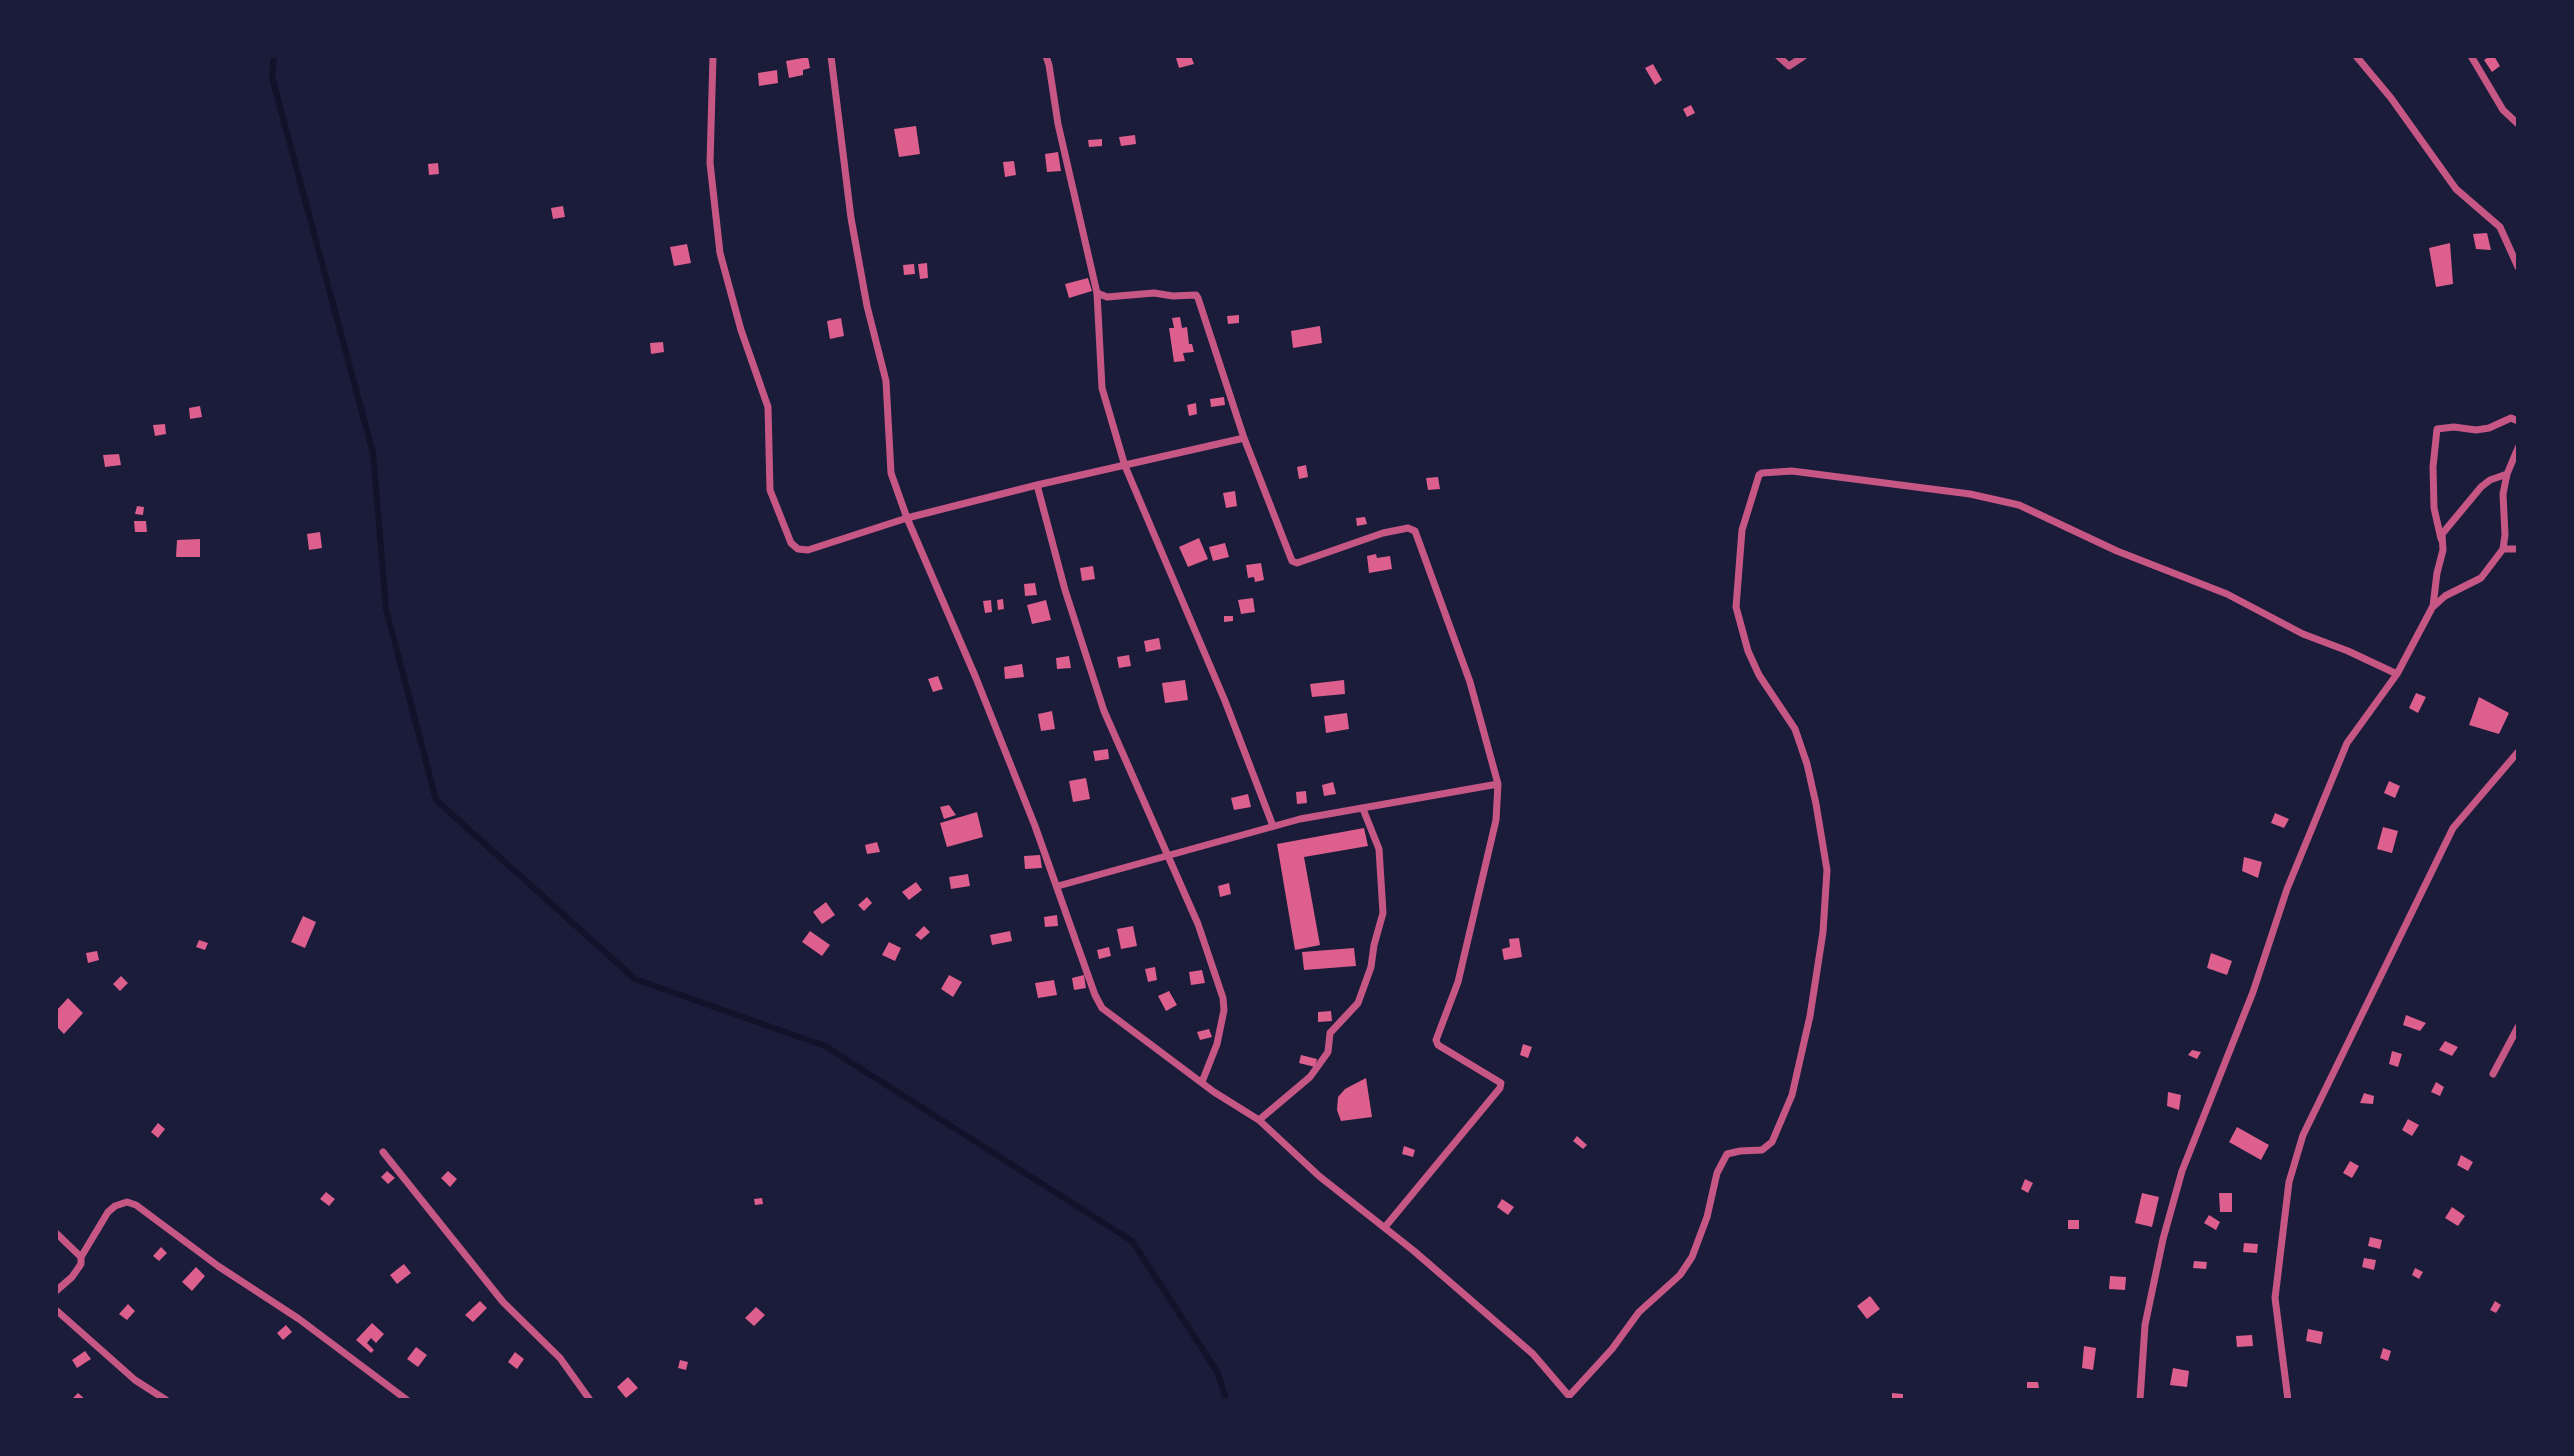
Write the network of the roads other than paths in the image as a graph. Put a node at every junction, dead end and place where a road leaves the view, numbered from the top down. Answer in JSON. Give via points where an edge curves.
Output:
{"nodes":[{"id":1,"x":713,"y":56,"type":"edge"},
{"id":2,"x":831,"y":56,"type":"edge"},
{"id":3,"x":1046,"y":56,"type":"edge"},
{"id":4,"x":1778,"y":56,"type":"edge"},
{"id":5,"x":1804,"y":56,"type":"edge"},
{"id":6,"x":2356,"y":56,"type":"edge"},
{"id":7,"x":2471,"y":56,"type":"edge"},
{"id":8,"x":2518,"y":124,"type":"edge"},
{"id":9,"x":2518,"y":267,"type":"edge"},
{"id":10,"x":1097,"y":293,"type":"junction"},
{"id":11,"x":2518,"y":421,"type":"edge"},
{"id":12,"x":1244,"y":438,"type":"junction"},
{"id":13,"x":2518,"y":448,"type":"edge"},
{"id":14,"x":1125,"y":466,"type":"junction"},
{"id":15,"x":2507,"y":474,"type":"junction"},
{"id":16,"x":1037,"y":485,"type":"junction"},
{"id":17,"x":907,"y":518,"type":"junction"},
{"id":18,"x":2503,"y":549,"type":"junction"},
{"id":19,"x":2518,"y":549,"type":"edge"},
{"id":20,"x":2443,"y":550,"type":"junction"},
{"id":21,"x":2433,"y":606,"type":"junction"},
{"id":22,"x":2397,"y":674,"type":"junction"},
{"id":23,"x":2518,"y":751,"type":"edge"},
{"id":24,"x":1498,"y":784,"type":"junction"},
{"id":25,"x":1363,"y":809,"type":"junction"},
{"id":26,"x":1273,"y":826,"type":"junction"},
{"id":27,"x":1168,"y":856,"type":"junction"},
{"id":28,"x":1058,"y":886,"type":"junction"},
{"id":29,"x":2518,"y":1027,"type":"edge"},
{"id":30,"x":2493,"y":1074,"type":"dead end"},
{"id":31,"x":1202,"y":1082,"type":"junction"},
{"id":32,"x":1259,"y":1120,"type":"junction"},
{"id":33,"x":383,"y":1152,"type":"dead end"},
{"id":34,"x":1385,"y":1227,"type":"junction"},
{"id":35,"x":56,"y":1233,"type":"edge"},
{"id":36,"x":81,"y":1257,"type":"junction"},
{"id":37,"x":56,"y":1291,"type":"edge"},
{"id":38,"x":56,"y":1310,"type":"edge"},
{"id":39,"x":166,"y":1400,"type":"edge"},
{"id":40,"x":407,"y":1400,"type":"edge"},
{"id":41,"x":590,"y":1400,"type":"edge"},
{"id":42,"x":2140,"y":1400,"type":"edge"},
{"id":43,"x":2288,"y":1400,"type":"edge"}],
"edges":[{"from":1,"to":17,"type":"street","via":[[710,163],[720,253],[768,407],[770,490],[791,543],[798,550],[808,550]]},
{"from":2,"to":17,"type":"street","via":[[851,218],[886,381],[891,473]]},
{"from":3,"to":10,"type":"street"},
{"from":4,"to":5,"type":"street","via":[[1789,66]]},
{"from":6,"to":9,"type":"street","via":[[2456,189],[2500,227]]},
{"from":7,"to":8,"type":"street","via":[[2503,110]]},
{"from":10,"to":12,"type":"street","via":[[1107,297],[1191,294],[1199,298]]},
{"from":10,"to":14,"type":"street","via":[[1102,388]]},
{"from":11,"to":20,"type":"street","via":[[2511,418],[2476,430],[2441,426],[2435,432],[2434,508]]},
{"from":12,"to":14,"type":"street"},
{"from":12,"to":24,"type":"street","via":[[1293,561],[1383,533],[1415,531],[1470,682]]},
{"from":13,"to":15,"type":"street"},
{"from":14,"to":16,"type":"street"},
{"from":14,"to":26,"type":"street","via":[[1226,701]]},
{"from":15,"to":18,"type":"street"},
{"from":15,"to":20,"type":"street","via":[[2481,487],[2455,516],[2442,534]]},
{"from":16,"to":17,"type":"street"},
{"from":16,"to":27,"type":"street","via":[[1086,661]]},
{"from":17,"to":28,"type":"street"},
{"from":18,"to":19,"type":"street"},
{"from":18,"to":21,"type":"street","via":[[2481,578]]},
{"from":20,"to":21,"type":"street"},
{"from":21,"to":22,"type":"street"},
{"from":22,"to":34,"type":"street","via":[[2303,634],[2227,594],[2117,551],[2019,505],[1792,471],[1762,473],[1742,530],[1736,607],[1759,675],[1796,729],[1827,870],[1810,1016],[1792,1095],[1778,1131],[1762,1150],[1727,1154],[1692,1257],[1569,1396],[1533,1354]]},
{"from":22,"to":42,"type":"street","via":[[2347,743],[2182,1171],[2145,1325]]},
{"from":23,"to":43,"type":"street","via":[[2453,828],[2303,1135],[2289,1182],[2275,1298]]},
{"from":24,"to":25,"type":"street"},
{"from":24,"to":34,"type":"street","via":[[1496,820],[1473,927],[1436,1040],[1501,1083],[1500,1088]]},
{"from":25,"to":26,"type":"street"},
{"from":25,"to":32,"type":"street","via":[[1379,849],[1383,914],[1371,967],[1358,1003],[1330,1034],[1328,1052],[1310,1077]]},
{"from":26,"to":27,"type":"street"},
{"from":27,"to":28,"type":"street"},
{"from":27,"to":31,"type":"street","via":[[1223,998],[1217,1044]]},
{"from":28,"to":31,"type":"street","via":[[1102,1008]]},
{"from":29,"to":30,"type":"street"},
{"from":31,"to":32,"type":"street"},
{"from":32,"to":34,"type":"street"},
{"from":33,"to":41,"type":"street","via":[[503,1302],[560,1358]]},
{"from":35,"to":36,"type":"street"},
{"from":36,"to":37,"type":"street","via":[[72,1277]]},
{"from":36,"to":40,"type":"street","via":[[108,1212],[122,1203],[136,1205]]},
{"from":38,"to":39,"type":"street","via":[[135,1380]]}]}
